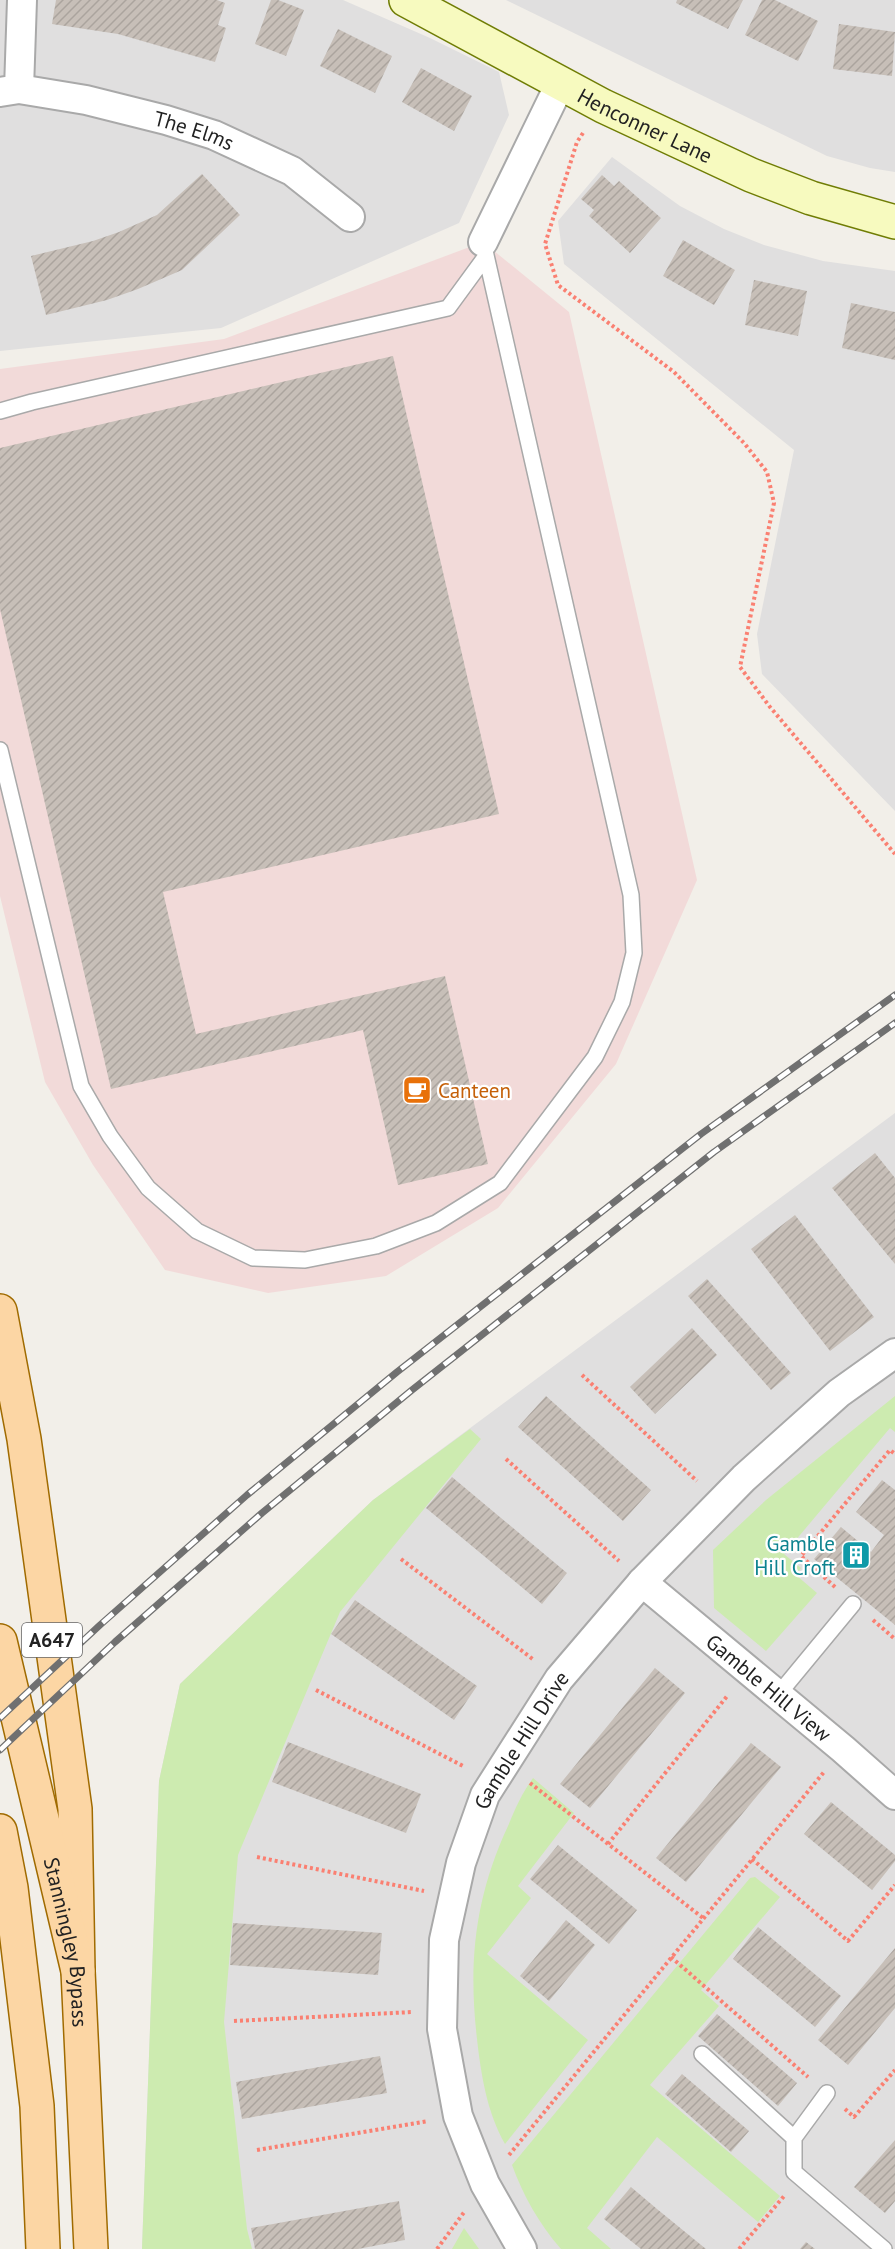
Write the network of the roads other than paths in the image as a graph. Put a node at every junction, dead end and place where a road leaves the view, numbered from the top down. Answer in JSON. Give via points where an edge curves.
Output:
{"nodes":[{"id":1,"x":22,"y":0,"type":"edge"},
{"id":2,"x":406,"y":0,"type":"edge"},
{"id":3,"x":561,"y":82,"type":"junction"},
{"id":4,"x":10,"y":90,"type":"edge"},
{"id":5,"x":350,"y":217,"type":"dead end"},
{"id":6,"x":895,"y":222,"type":"edge"},
{"id":7,"x":484,"y":250,"type":"junction"},
{"id":8,"x":0,"y":411,"type":"edge"},
{"id":9,"x":0,"y":750,"type":"edge"},
{"id":10,"x":0,"y":1311,"type":"edge"},
{"id":11,"x":895,"y":1353,"type":"edge"},
{"id":12,"x":642,"y":1582,"type":"junction"},
{"id":13,"x":853,"y":1604,"type":"dead end"},
{"id":14,"x":0,"y":1641,"type":"edge"},
{"id":15,"x":777,"y":1696,"type":"junction"},
{"id":16,"x":895,"y":1795,"type":"edge"},
{"id":17,"x":0,"y":1831,"type":"edge"},
{"id":18,"x":0,"y":1961,"type":"edge"},
{"id":19,"x":78,"y":1971,"type":"junction"},
{"id":20,"x":702,"y":2054,"type":"dead end"},
{"id":21,"x":827,"y":2093,"type":"road end"},
{"id":22,"x":37,"y":2106,"type":"junction"},
{"id":23,"x":794,"y":2138,"type":"junction"},
{"id":24,"x":43,"y":2249,"type":"edge"},
{"id":25,"x":91,"y":2249,"type":"edge"},
{"id":26,"x":522,"y":2249,"type":"edge"},
{"id":27,"x":884,"y":2249,"type":"edge"}],
"edges":[{"from":1,"to":4,"type":"street","name":"The Elms"},
{"from":2,"to":3,"type":"street","name":"Henconner Lane"},
{"from":3,"to":6,"type":"street","name":"Henconner Lane","via":[[603,106],[751,175],[811,198]]},
{"from":3,"to":7,"type":"street"},
{"from":4,"to":5,"type":"street","name":"The Elms","via":[[86,100],[214,135],[292,171]]},
{"from":7,"to":8,"type":"lane","via":[[448,308]]},
{"from":7,"to":9,"type":"lane","via":[[631,894],[634,953],[622,1002],[595,1057],[500,1183],[436,1223],[376,1246],[304,1260],[252,1258],[197,1231],[148,1188],[110,1136],[81,1086]]},
{"from":10,"to":19,"type":"main road","number":"A647","via":[[24,1439],[75,1809]]},
{"from":11,"to":12,"type":"street","name":"Gamble Hill Drive","via":[[839,1393],[720,1502]]},
{"from":12,"to":15,"type":"street","name":"Gamble Hill View"},
{"from":12,"to":26,"type":"street","name":"Gamble Hill Drive","via":[[559,1679],[485,1795],[461,1863],[444,1940],[442,2029],[459,2116],[485,2184]]},
{"from":13,"to":15,"type":"lane"},
{"from":14,"to":19,"type":"main road","name":"Stanningley Bypass","number":"A647"},
{"from":15,"to":16,"type":"street","name":"Gamble Hill View"},
{"from":17,"to":22,"type":"main road","name":"Stanningley Bypass","via":[[11,1888]]},
{"from":18,"to":22,"type":"main road"},
{"from":19,"to":25,"type":"main road","name":"Stanningley Bypass","number":"A647"},
{"from":20,"to":23,"type":"lane"},
{"from":21,"to":23,"type":"lane"},
{"from":22,"to":24,"type":"main road","name":"Stanningley Bypass"},
{"from":23,"to":27,"type":"lane","via":[[794,2172]]}]}
